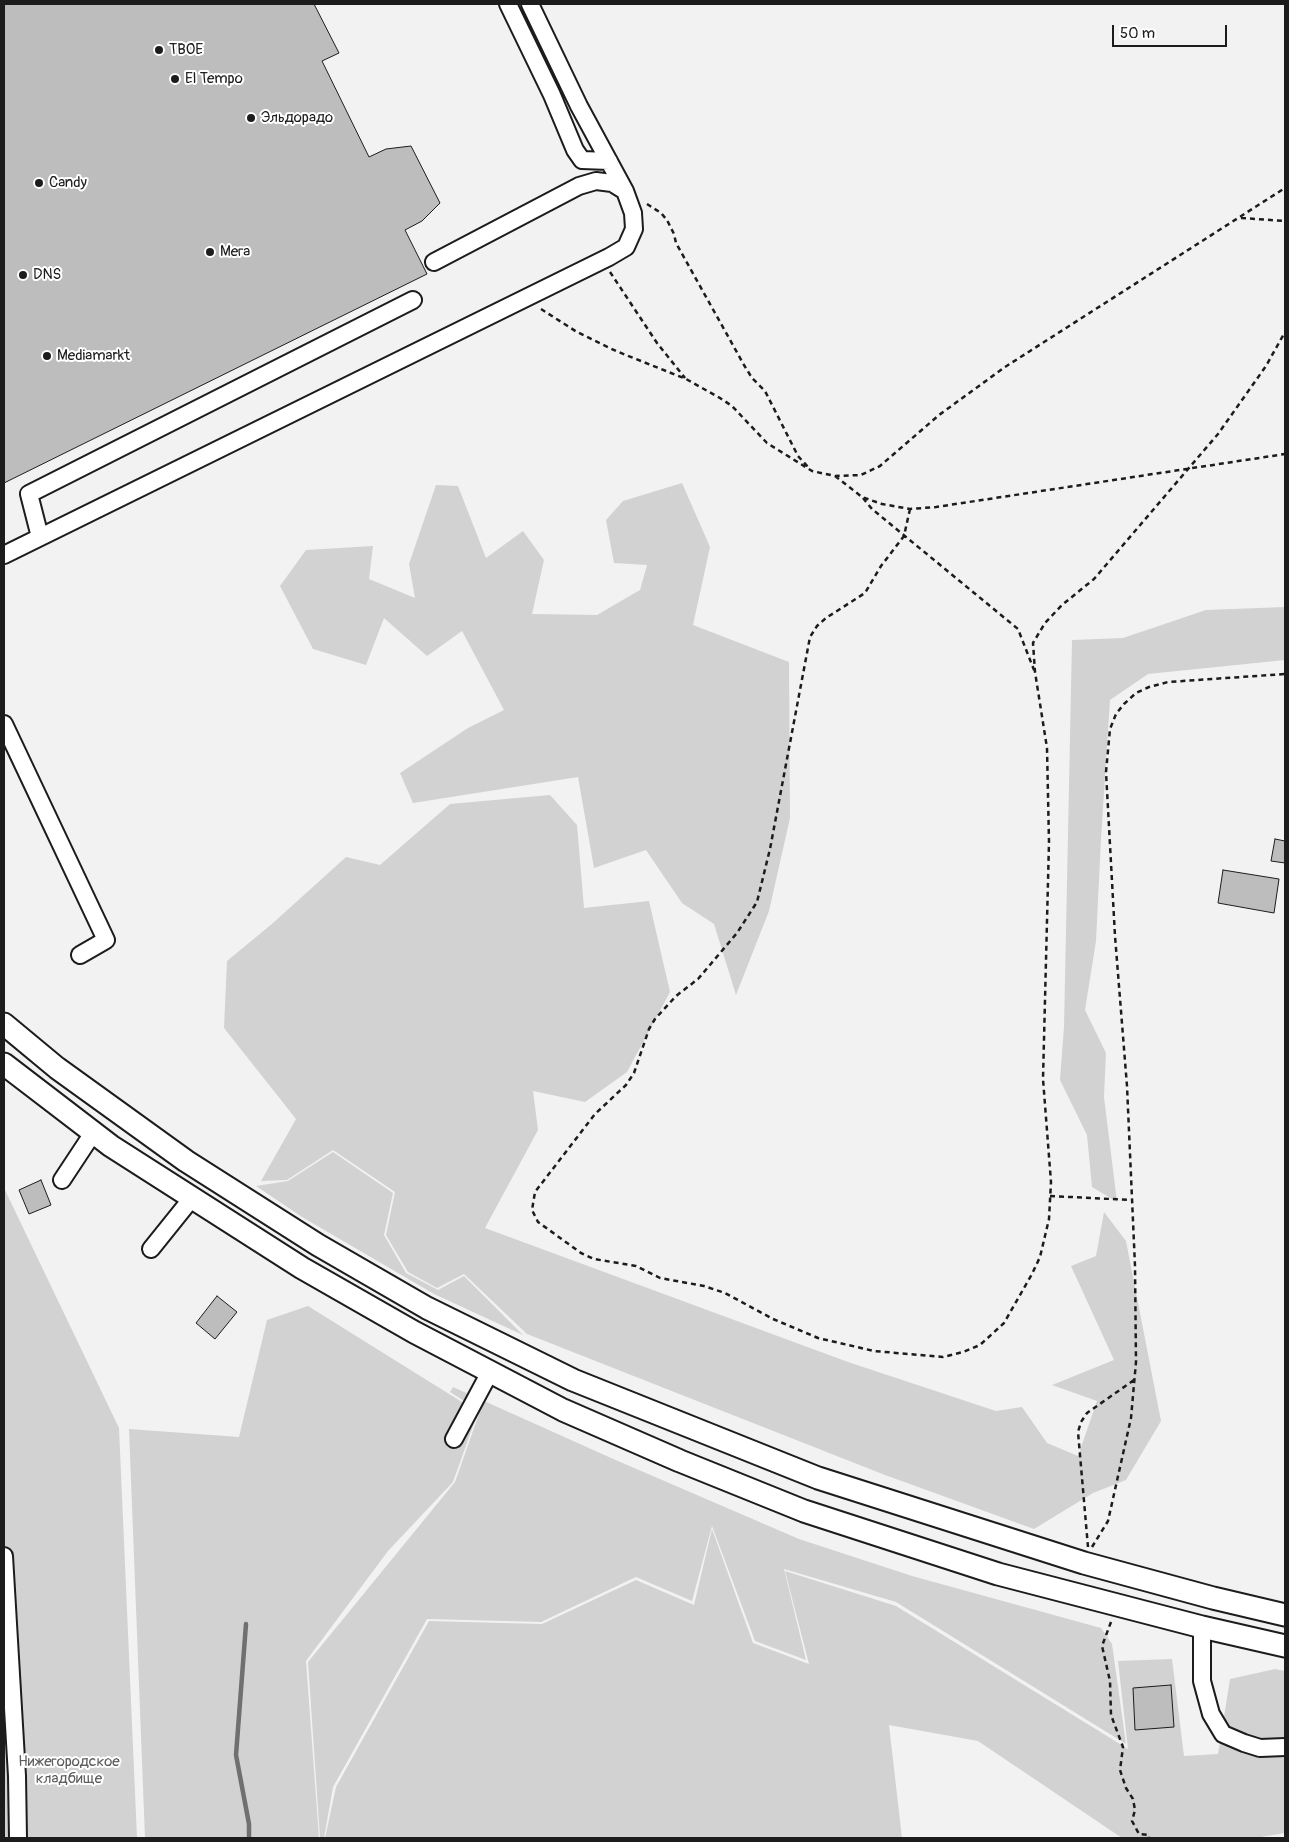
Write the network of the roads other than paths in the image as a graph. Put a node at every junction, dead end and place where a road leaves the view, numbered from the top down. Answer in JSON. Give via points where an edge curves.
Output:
{"nodes":[{"id":1,"x":508,"y":4,"type":"edge"},
{"id":2,"x":530,"y":4,"type":"edge"},
{"id":3,"x":609,"y":160,"type":"junction"},
{"id":4,"x":627,"y":196,"type":"junction"},
{"id":5,"x":434,"y":262,"type":"dead end"},
{"id":6,"x":413,"y":300,"type":"dead end"},
{"id":7,"x":40,"y":537,"type":"junction"},
{"id":8,"x":4,"y":555,"type":"edge"},
{"id":9,"x":4,"y":724,"type":"edge"},
{"id":10,"x":80,"y":955,"type":"dead end"},
{"id":11,"x":4,"y":1024,"type":"edge"},
{"id":12,"x":4,"y":1064,"type":"edge"},
{"id":13,"x":94,"y":1133,"type":"junction"},
{"id":14,"x":62,"y":1180,"type":"dead end"},
{"id":15,"x":192,"y":1198,"type":"junction"},
{"id":16,"x":151,"y":1249,"type":"dead end"},
{"id":17,"x":490,"y":1372,"type":"junction"},
{"id":18,"x":454,"y":1439,"type":"dead end"},
{"id":19,"x":4,"y":1556,"type":"edge"},
{"id":20,"x":1285,"y":1616,"type":"edge"},
{"id":21,"x":1202,"y":1627,"type":"junction"},
{"id":22,"x":1285,"y":1646,"type":"edge"},
{"id":23,"x":1285,"y":1747,"type":"edge"},
{"id":24,"x":18,"y":1838,"type":"edge"}],
"edges":[{"from":1,"to":3,"type":"lane","via":[[575,150],[582,160]]},
{"from":2,"to":3,"type":"lane"},
{"from":3,"to":4,"type":"lane"},
{"from":4,"to":5,"type":"lane","via":[[612,183],[596,181],[579,186]]},
{"from":4,"to":7,"type":"lane","via":[[634,229],[626,247]]},
{"from":6,"to":7,"type":"lane","via":[[29,494]]},
{"from":7,"to":8,"type":"lane"},
{"from":9,"to":10,"type":"lane","via":[[106,940]]},
{"from":11,"to":20,"type":"main road","via":[[57,1068],[186,1161],[318,1245],[427,1308],[574,1380],[818,1478],[1084,1563]]},
{"from":12,"to":13,"type":"main road"},
{"from":13,"to":14,"type":"lane"},
{"from":13,"to":15,"type":"main road"},
{"from":15,"to":16,"type":"lane"},
{"from":15,"to":17,"type":"main road","via":[[302,1268]]},
{"from":17,"to":18,"type":"lane"},
{"from":17,"to":21,"type":"main road","via":[[563,1410],[804,1511],[998,1574]]},
{"from":19,"to":24,"type":"lane"},
{"from":21,"to":22,"type":"main road"},
{"from":21,"to":23,"type":"lane","via":[[1202,1682],[1211,1714],[1223,1734],[1260,1748]]}]}
